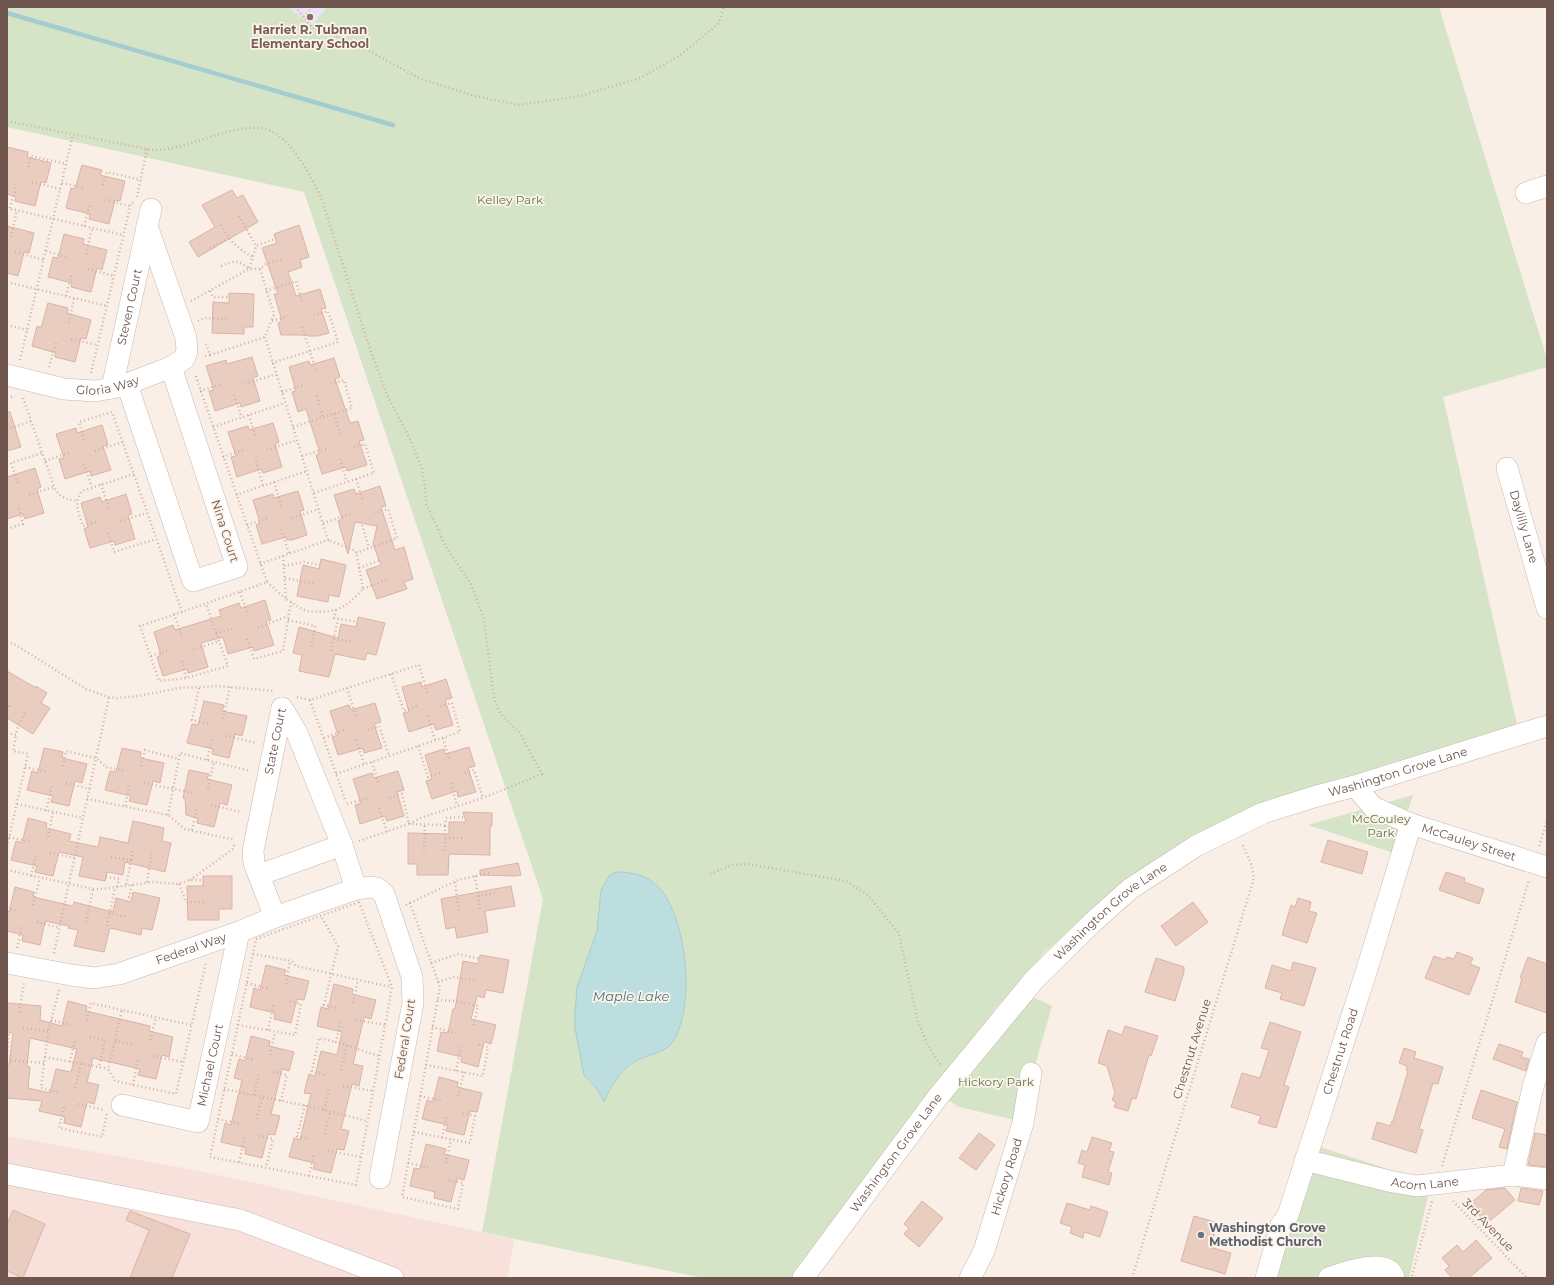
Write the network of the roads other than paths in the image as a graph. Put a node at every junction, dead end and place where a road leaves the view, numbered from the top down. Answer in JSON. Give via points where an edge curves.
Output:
{"nodes":[{"id":1,"x":1547,"y":186,"type":"edge"},
{"id":2,"x":1526,"y":193,"type":"dead end"},
{"id":3,"x":186,"y":338,"type":"joint"},
{"id":4,"x":171,"y":367,"type":"junction"},
{"id":5,"x":13,"y":369,"type":"edge"},
{"id":6,"x":119,"y":386,"type":"junction"},
{"id":7,"x":1507,"y":468,"type":"dead end"},
{"id":8,"x":1547,"y":608,"type":"edge"},
{"id":9,"x":1547,"y":726,"type":"edge"},
{"id":10,"x":1355,"y":786,"type":"junction"},
{"id":11,"x":1411,"y":824,"type":"junction"},
{"id":12,"x":351,"y":843,"type":"junction"},
{"id":13,"x":1541,"y":865,"type":"edge"},
{"id":14,"x":259,"y":876,"type":"junction"},
{"id":15,"x":363,"y":888,"type":"junction"},
{"id":16,"x":274,"y":917,"type":"junction"},
{"id":17,"x":239,"y":932,"type":"junction"},
{"id":18,"x":14,"y":966,"type":"edge"},
{"id":19,"x":1547,"y":1043,"type":"edge"},
{"id":20,"x":1031,"y":1073,"type":"dead end"},
{"id":21,"x":118,"y":1097,"type":"road end"},
{"id":22,"x":1305,"y":1160,"type":"junction"},
{"id":23,"x":7,"y":1174,"type":"edge"},
{"id":24,"x":1513,"y":1175,"type":"junction"},
{"id":25,"x":380,"y":1178,"type":"dead end"},
{"id":26,"x":1547,"y":1179,"type":"edge"},
{"id":27,"x":1272,"y":1277,"type":"edge"},
{"id":28,"x":393,"y":1278,"type":"edge"},
{"id":29,"x":803,"y":1278,"type":"edge"},
{"id":30,"x":970,"y":1278,"type":"edge"},
{"id":31,"x":1330,"y":1278,"type":"edge"},
{"id":32,"x":1394,"y":1278,"type":"edge"}],
"edges":[{"from":1,"to":2,"type":"street"},
{"from":3,"to":4,"type":"street","name":"Gloria Way","via":[[187,351],[184,359]]},
{"from":3,"to":6,"type":"street","name":"Steven Court","via":[[149,217]]},
{"from":4,"to":6,"type":"street","name":"Gloria Way"},
{"from":4,"to":6,"type":"street","name":"Nina Court","via":[[237,567],[193,581]]},
{"from":5,"to":6,"type":"street","name":"Gloria Way","via":[[64,389],[95,391]]},
{"from":7,"to":8,"type":"street","name":"Daylilly Lane"},
{"from":9,"to":10,"type":"street","name":"Washington Grove Lane"},
{"from":10,"to":11,"type":"street","name":"McCauley Street","via":[[1374,807]]},
{"from":10,"to":29,"type":"street","name":"Washington Grove Lane","via":[[1263,813],[1196,846],[1130,889],[1092,922],[1034,980],[937,1098]]},
{"from":11,"to":13,"type":"street","name":"McCauley Street"},
{"from":11,"to":22,"type":"street","name":"Chestnut Road"},
{"from":12,"to":14,"type":"street"},
{"from":12,"to":14,"type":"street","name":"State Court","via":[[282,708],[253,851]]},
{"from":12,"to":15,"type":"street","name":"State Court"},
{"from":14,"to":16,"type":"street","name":"State Court"},
{"from":15,"to":16,"type":"street","name":"Federal Way"},
{"from":15,"to":25,"type":"street","name":"Federal Court","via":[[377,888],[384,894],[412,977],[413,1003]]},
{"from":16,"to":17,"type":"street","name":"Federal Way"},
{"from":17,"to":18,"type":"street","name":"Federal Way","via":[[119,974],[94,978]]},
{"from":17,"to":21,"type":"street","name":"Michael Court","via":[[198,1122]]},
{"from":19,"to":24,"type":"street","via":[[1533,1087]]},
{"from":20,"to":30,"type":"street","name":"Hickory Road","via":[[1023,1123],[984,1251]]},
{"from":22,"to":24,"type":"street","name":"Acorn Lane","via":[[1417,1186]]},
{"from":22,"to":27,"type":"street","name":"Chestnut Road","via":[[1288,1215],[1282,1225]]},
{"from":23,"to":28,"type":"street","via":[[240,1220]]},
{"from":24,"to":26,"type":"street","name":"Acorn Lane"},
{"from":31,"to":32,"type":"street","via":[[1362,1267],[1385,1268]]}]}
